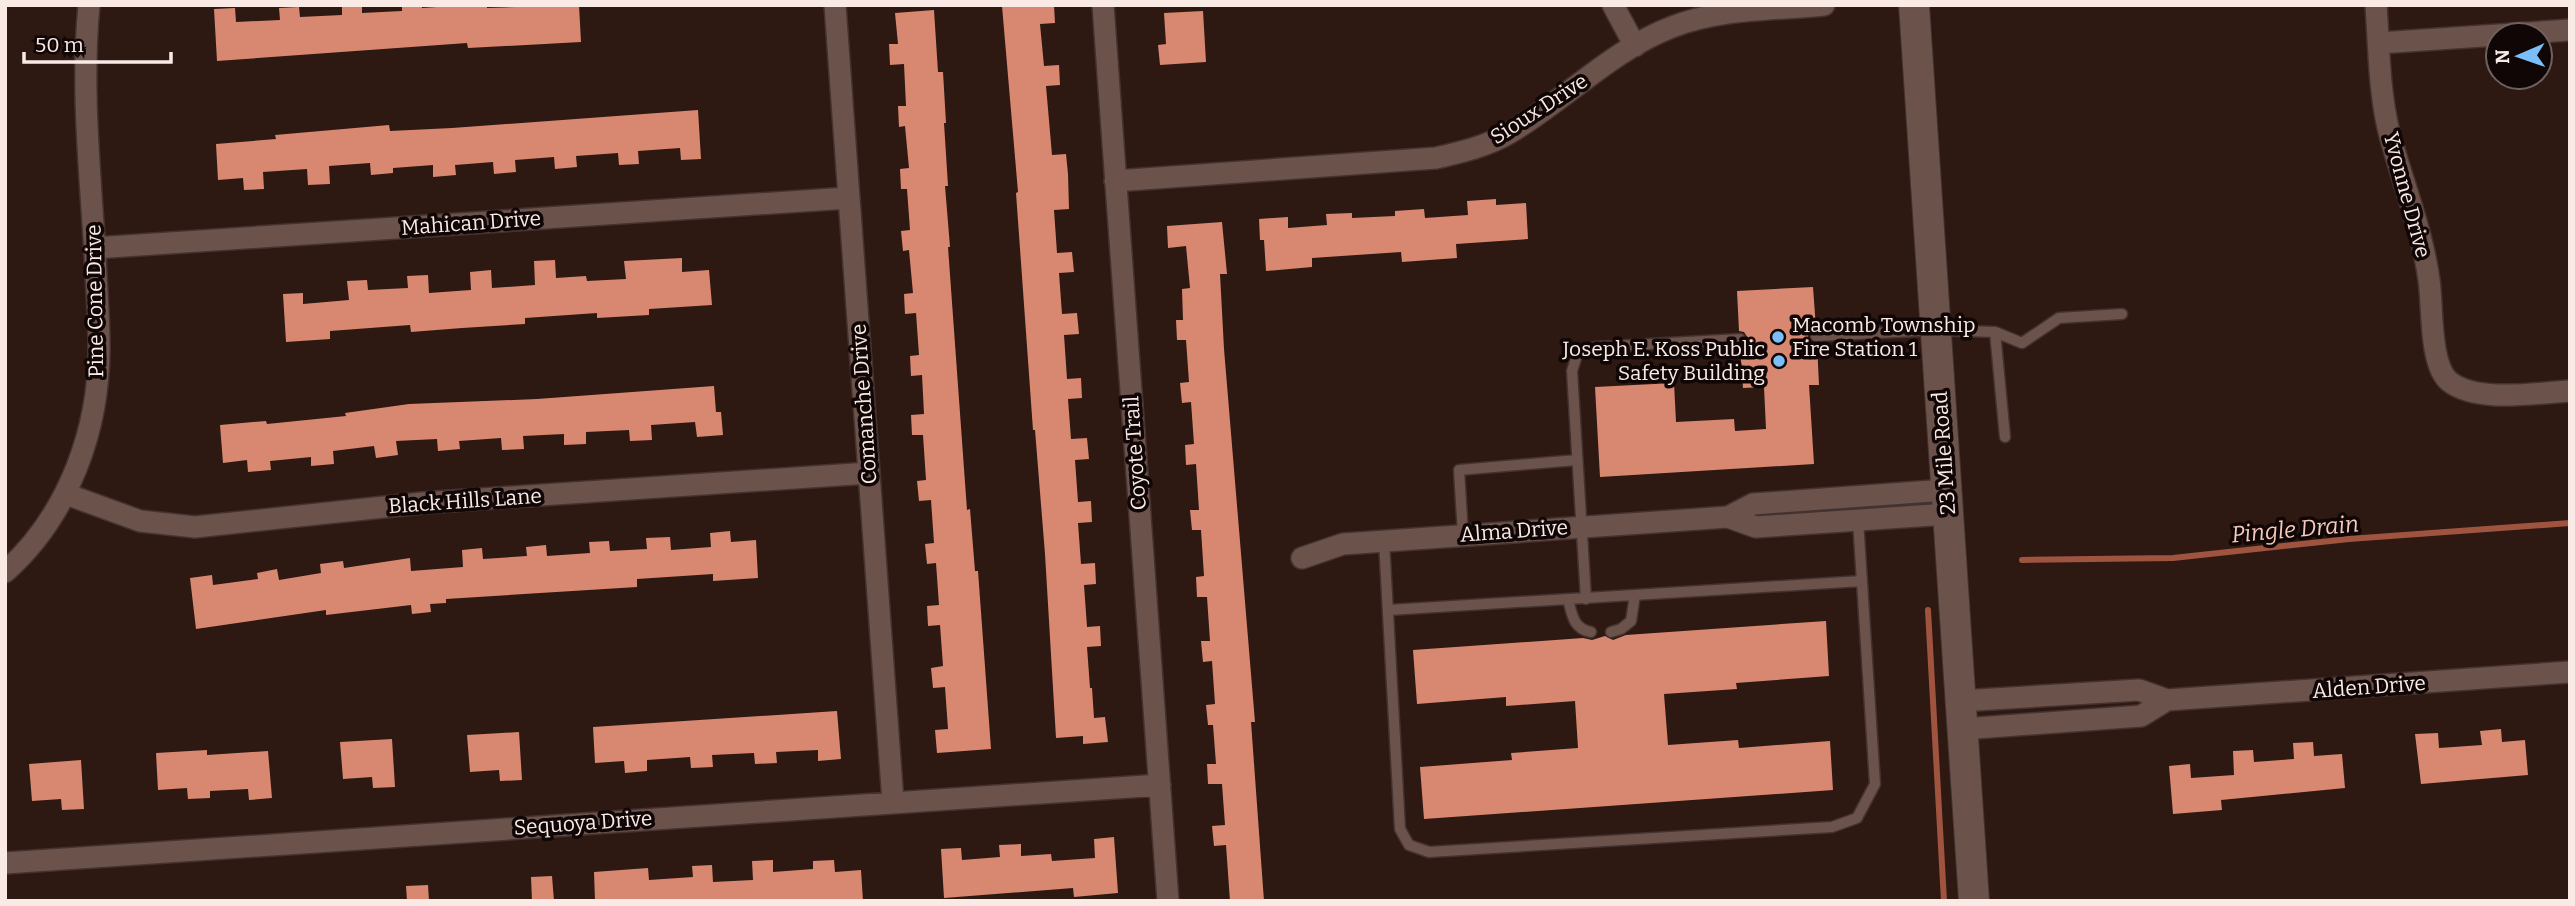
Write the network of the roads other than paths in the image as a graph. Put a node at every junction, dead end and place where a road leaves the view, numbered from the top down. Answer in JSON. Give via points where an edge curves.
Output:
{"nodes":[{"id":1,"x":89,"y":5,"type":"edge"},
{"id":2,"x":835,"y":5,"type":"edge"},
{"id":3,"x":1103,"y":5,"type":"edge"},
{"id":4,"x":1613,"y":5,"type":"edge"},
{"id":5,"x":1824,"y":5,"type":"edge"},
{"id":6,"x":1914,"y":5,"type":"edge"},
{"id":7,"x":2376,"y":5,"type":"edge"},
{"id":8,"x":2570,"y":30,"type":"edge"},
{"id":9,"x":2379,"y":43,"type":"junction"},
{"id":10,"x":1634,"y":46,"type":"junction"},
{"id":11,"x":1115,"y":181,"type":"junction"},
{"id":12,"x":849,"y":198,"type":"junction"},
{"id":13,"x":94,"y":248,"type":"junction"},
{"id":14,"x":2122,"y":314,"type":"dead end"},
{"id":15,"x":1936,"y":330,"type":"junction"},
{"id":16,"x":1995,"y":332,"type":"junction"},
{"id":17,"x":1816,"y":335,"type":"dead end"},
{"id":18,"x":1740,"y":339,"type":"dead end"},
{"id":19,"x":2570,"y":391,"type":"edge"},
{"id":20,"x":2005,"y":437,"type":"dead end"},
{"id":21,"x":1577,"y":460,"type":"junction"},
{"id":22,"x":869,"y":473,"type":"junction"},
{"id":23,"x":66,"y":494,"type":"junction"},
{"id":24,"x":1845,"y":497,"type":"junction"},
{"id":25,"x":1947,"y":502,"type":"junction"},
{"id":26,"x":1728,"y":517,"type":"junction"},
{"id":27,"x":1852,"y":521,"type":"junction"},
{"id":28,"x":1582,"y":526,"type":"junction"},
{"id":29,"x":1463,"y":535,"type":"junction"},
{"id":30,"x":1384,"y":541,"type":"junction"},
{"id":31,"x":1302,"y":558,"type":"dead end"},
{"id":32,"x":5,"y":572,"type":"edge"},
{"id":33,"x":1862,"y":581,"type":"junction"},
{"id":34,"x":1636,"y":595,"type":"junction"},
{"id":35,"x":1586,"y":598,"type":"junction"},
{"id":36,"x":1568,"y":599,"type":"junction"},
{"id":37,"x":1388,"y":610,"type":"junction"},
{"id":38,"x":1591,"y":632,"type":"dead end"},
{"id":39,"x":1611,"y":632,"type":"dead end"},
{"id":40,"x":2570,"y":672,"type":"edge"},
{"id":41,"x":1961,"y":715,"type":"junction"},
{"id":42,"x":1160,"y":785,"type":"junction"},
{"id":43,"x":893,"y":802,"type":"junction"},
{"id":44,"x":5,"y":863,"type":"edge"},
{"id":45,"x":1168,"y":901,"type":"edge"},
{"id":46,"x":1974,"y":901,"type":"edge"}],
"edges":[{"from":1,"to":13,"type":"street","name":"Pine Cone Drive","via":[[85,68]]},
{"from":2,"to":12,"type":"street","name":"Comanche Drive"},
{"from":3,"to":11,"type":"street","name":"Coyote Trail"},
{"from":4,"to":10,"type":"street"},
{"from":5,"to":10,"type":"street","name":"Sioux Drive","via":[[1707,16],[1671,27]]},
{"from":6,"to":15,"type":"main road","name":"23 Mile Road"},
{"from":7,"to":9,"type":"street","name":"Yvonne Drive"},
{"from":8,"to":9,"type":"street"},
{"from":9,"to":19,"type":"street","name":"Yvonne Drive","via":[[2384,110],[2425,254],[2442,373],[2460,388],[2500,395]]},
{"from":10,"to":11,"type":"street","name":"Sioux Drive","via":[[1511,132],[1462,152],[1436,158]]},
{"from":11,"to":42,"type":"street","name":"Coyote Trail"},
{"from":12,"to":13,"type":"street","name":"Mahican Drive"},
{"from":12,"to":22,"type":"street","name":"Comanche Drive"},
{"from":13,"to":23,"type":"street","name":"Pine Cone Drive","via":[[99,343],[96,389],[82,451]]},
{"from":14,"to":16,"type":"lane","via":[[2059,318],[2022,343]]},
{"from":15,"to":16,"type":"lane"},
{"from":15,"to":17,"type":"lane"},
{"from":15,"to":25,"type":"main road","name":"23 Mile Road"},
{"from":16,"to":20,"type":"lane"},
{"from":18,"to":21,"type":"lane","via":[[1595,347],[1578,352],[1572,371]]},
{"from":21,"to":28,"type":"lane"},
{"from":21,"to":29,"type":"lane","via":[[1459,470]]},
{"from":22,"to":23,"type":"street","name":"Black Hills Lane","via":[[422,503],[195,527],[140,521]]},
{"from":22,"to":43,"type":"street","name":"Comanche Drive"},
{"from":23,"to":32,"type":"street","name":"Pine Cone Drive","via":[[30,548]]},
{"from":24,"to":25,"type":"street","name":"Alma Drive"},
{"from":24,"to":26,"type":"street","name":"Alma Drive","via":[[1753,504]]},
{"from":24,"to":27,"type":"lane"},
{"from":25,"to":27,"type":"street","name":"Alma Drive"},
{"from":25,"to":41,"type":"main road","name":"23 Mile Road"},
{"from":26,"to":27,"type":"street","name":"Alma Drive","via":[[1756,527]]},
{"from":26,"to":28,"type":"street","name":"Alma Drive"},
{"from":27,"to":33,"type":"lane"},
{"from":28,"to":29,"type":"street","name":"Alma Drive"},
{"from":28,"to":35,"type":"lane"},
{"from":29,"to":30,"type":"street","name":"Alma Drive"},
{"from":30,"to":31,"type":"street","name":"Alma Drive","via":[[1343,544]]},
{"from":30,"to":37,"type":"lane"},
{"from":33,"to":34,"type":"lane"},
{"from":33,"to":37,"type":"lane","via":[[1875,784],[1857,818],[1832,827],[1429,852],[1409,845],[1400,830]]},
{"from":34,"to":35,"type":"lane"},
{"from":34,"to":39,"type":"lane","via":[[1631,621]]},
{"from":35,"to":36,"type":"lane"},
{"from":36,"to":37,"type":"lane"},
{"from":36,"to":38,"type":"lane","via":[[1574,622],[1582,631]]},
{"from":40,"to":41,"type":"street","name":"Alden Drive","via":[[2167,700],[2141,716]]},
{"from":41,"to":46,"type":"main road","name":"23 Mile Road"},
{"from":42,"to":43,"type":"street","name":"Sequoya Drive"},
{"from":42,"to":45,"type":"street","name":"Coyote Trail"},
{"from":43,"to":44,"type":"street","name":"Sequoya Drive"}]}
